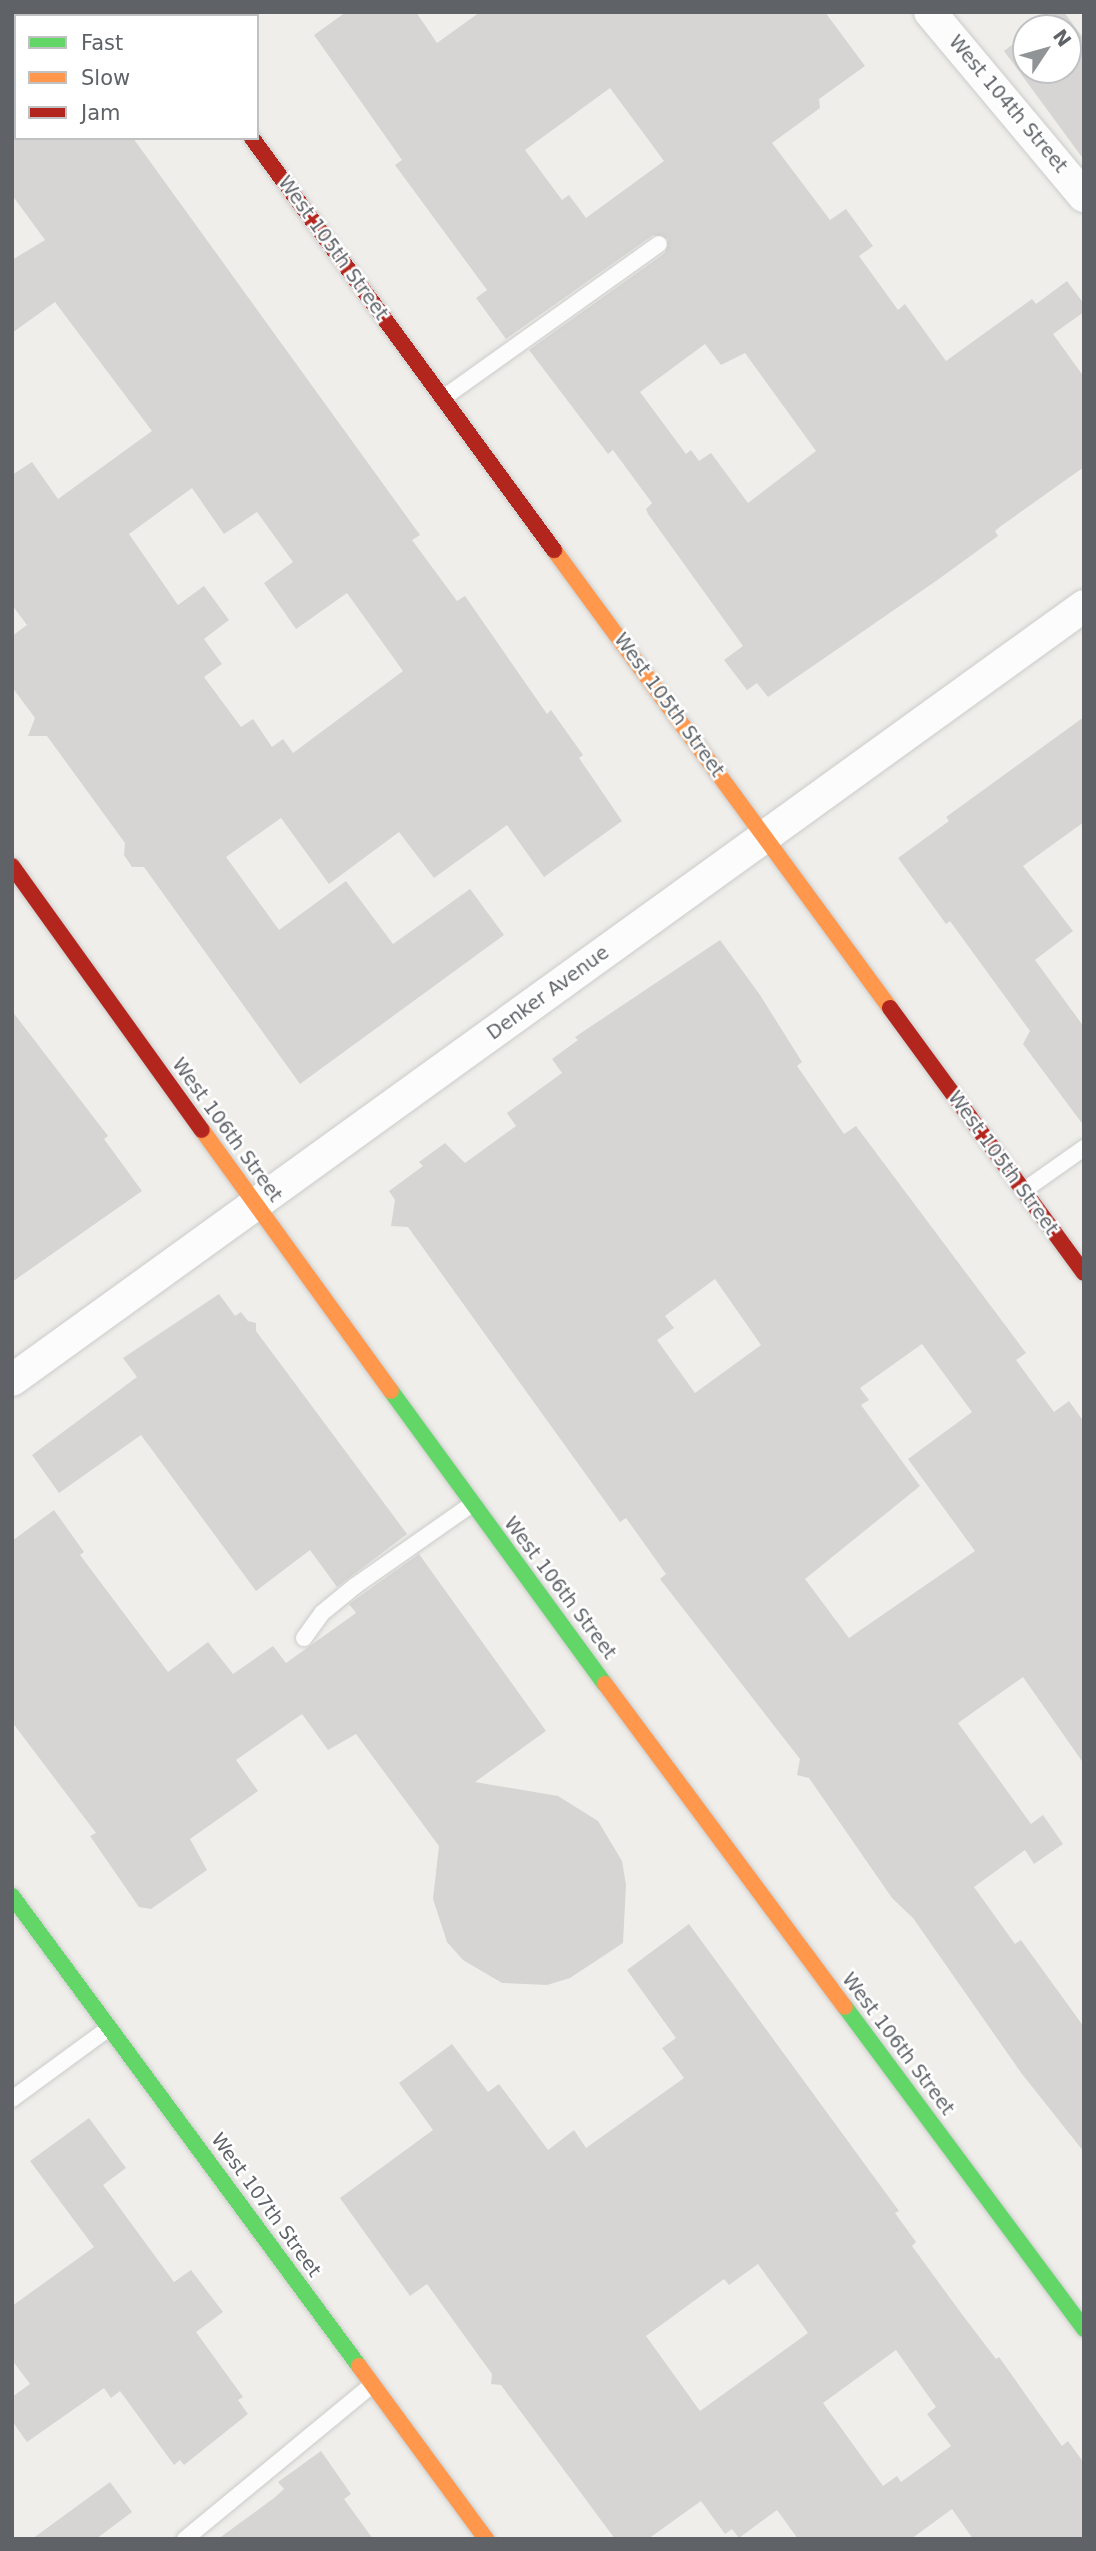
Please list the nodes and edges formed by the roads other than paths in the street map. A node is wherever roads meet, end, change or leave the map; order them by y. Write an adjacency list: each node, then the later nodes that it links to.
1 (930, 12): 3 (street, West 104th Street)
2 (253, 140): 5 (street, West 105th Street)
3 (1084, 197)
4 (659, 244): 5 (lane)
5 (443, 398): 7 (street, West 105th Street)
6 (1084, 606): 7 (street, Denker Avenue)
7 (766, 836): 10 (street, West 105th Street); 11 (street, Denker Avenue)
8 (12, 866): 11 (street, West 106th Street)
9 (1084, 1148): 10 (lane)
10 (1023, 1191): 12 (street, West 105th Street)
11 (255, 1205): 13 (street, Denker Avenue); 14 (street, West 106th Street)
12 (1083, 1269)
13 (12, 1380)
14 (472, 1504): 15 (lane); 21 (street, West 106th Street)
15 (304, 1638)
16 (12, 1896): 17 (street, West 107th Street)
17 (28, 1917): 18 (lane); 19 (street, West 107th Street)
18 (12, 1927)
19 (109, 2028): 20 (lane); 22 (street, West 107th Street)
20 (12, 2099)
21 (1084, 2329)
22 (373, 2385): 23 (lane); 24 (street, West 107th Street)
23 (185, 2539)
24 (486, 2539)

